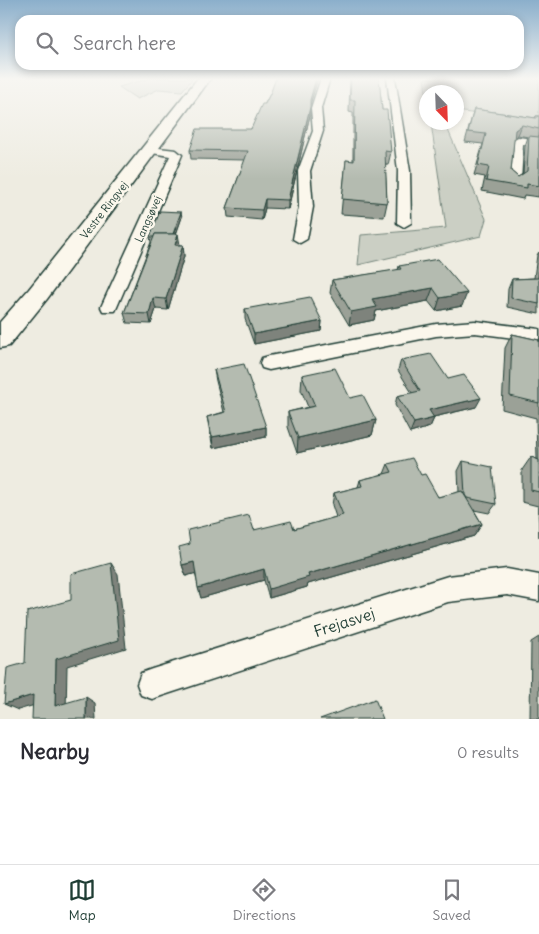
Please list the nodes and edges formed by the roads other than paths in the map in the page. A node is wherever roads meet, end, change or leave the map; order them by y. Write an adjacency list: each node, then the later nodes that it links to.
1 (179, 112): 5 (main road, Vestre Ringvej)
2 (318, 112): 8 (street)
3 (396, 112): 7 (street)
4 (539, 143): 6 (street)
5 (150, 150): 9 (street, Langsøvej); 11 (main road, Vestre Ringvej)
6 (515, 182)
7 (404, 223)
8 (300, 239)
9 (109, 307)
10 (539, 335): 12 (street)
11 (0, 339)
12 (269, 363)
13 (539, 588): 14 (street, Frejasvej)
14 (152, 684)

